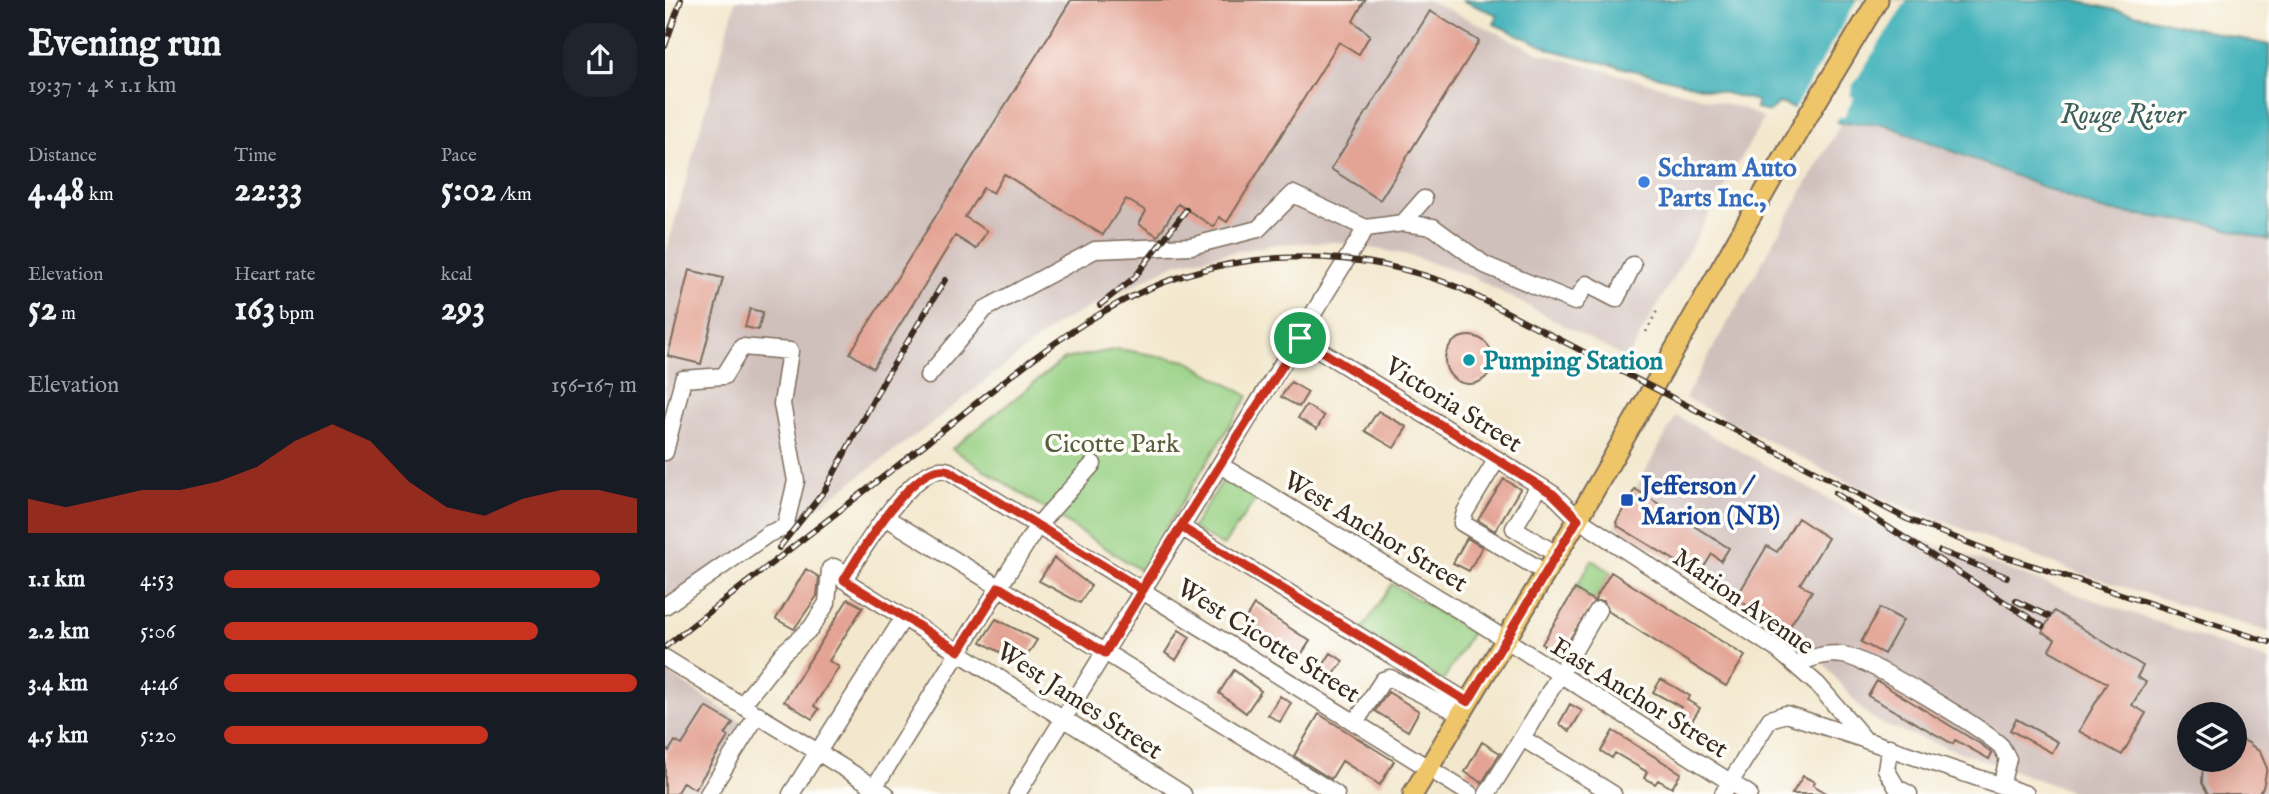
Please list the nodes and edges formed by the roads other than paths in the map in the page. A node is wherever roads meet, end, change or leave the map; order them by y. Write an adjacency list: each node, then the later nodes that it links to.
1 (1878, 0): 14 (main road)
2 (1424, 199): 3 (street)
3 (1403, 223): 4 (street); 5 (street)
4 (1366, 228): 6 (street); 7 (street)
5 (1633, 265)
6 (1300, 338): 9 (street, Victoria Street); 11 (street)
7 (928, 376)
8 (665, 452): 22 (street)
9 (1497, 459): 12 (street, Victoria Street); 18 (street)
10 (1093, 464): 15 (street)
11 (1220, 465): 16 (street); 25 (street, West Anchor Street)
12 (1539, 485): 14 (street, Victoria Street); 17 (street)
13 (885, 517): 15 (street, West Cicotte Street); 19 (street); 20 (street)
14 (1578, 519): 17 (main road); 29 (street, Marion Avenue)
15 (1038, 525): 20 (street); 21 (street, West Cicotte Street)
16 (1181, 527): 21 (street); 32 (street)
17 (1556, 554): 18 (main road)
18 (1546, 573): 25 (main road)
19 (846, 577): 24 (street, West James Street); 31 (street)
20 (999, 587): 26 (street); 27 (street)
21 (1143, 590): 27 (street); 35 (street, West Cicotte Street)
22 (665, 606)
23 (1598, 610): 30 (street)
24 (904, 617): 26 (street, West James Street); 39 (street)
25 (1505, 640): 30 (street, East Anchor Street); 32 (main road)
26 (959, 651): 34 (street, West James Street); 43 (street)
27 (1105, 653): 34 (street); 48 (street)
28 (665, 658): 31 (street)
29 (1796, 665): 37 (street, Marion Avenue); 42 (street)
30 (1560, 675): 36 (street); 41 (street, East Anchor Street)
31 (742, 705): 33 (street)
32 (1464, 708): 35 (street); 40 (main road)
33 (758, 714): 39 (street); 44 (street)
34 (1064, 718): 46 (street); 47 (street, West James Street)
35 (1355, 723): 40 (street, West Cicotte Street)
36 (1522, 738): 51 (street); 52 (street)
37 (1865, 740): 38 (street); 41 (street)
38 (1890, 747): 42 (street); 54 (street)
39 (819, 752): 43 (street); 45 (street)
40 (1428, 768): 49 (main road); 50 (street, West Cicotte Street)
41 (1727, 788): 53 (street, East Anchor Street)
42 (2012, 790)
43 (877, 791)
44 (708, 794)
45 (791, 794)
46 (1017, 794)
47 (1184, 794)
48 (1336, 794)
49 (1413, 794)
50 (1470, 794)
51 (1487, 794)
52 (1613, 794)
53 (1749, 794)
54 (1909, 794)

